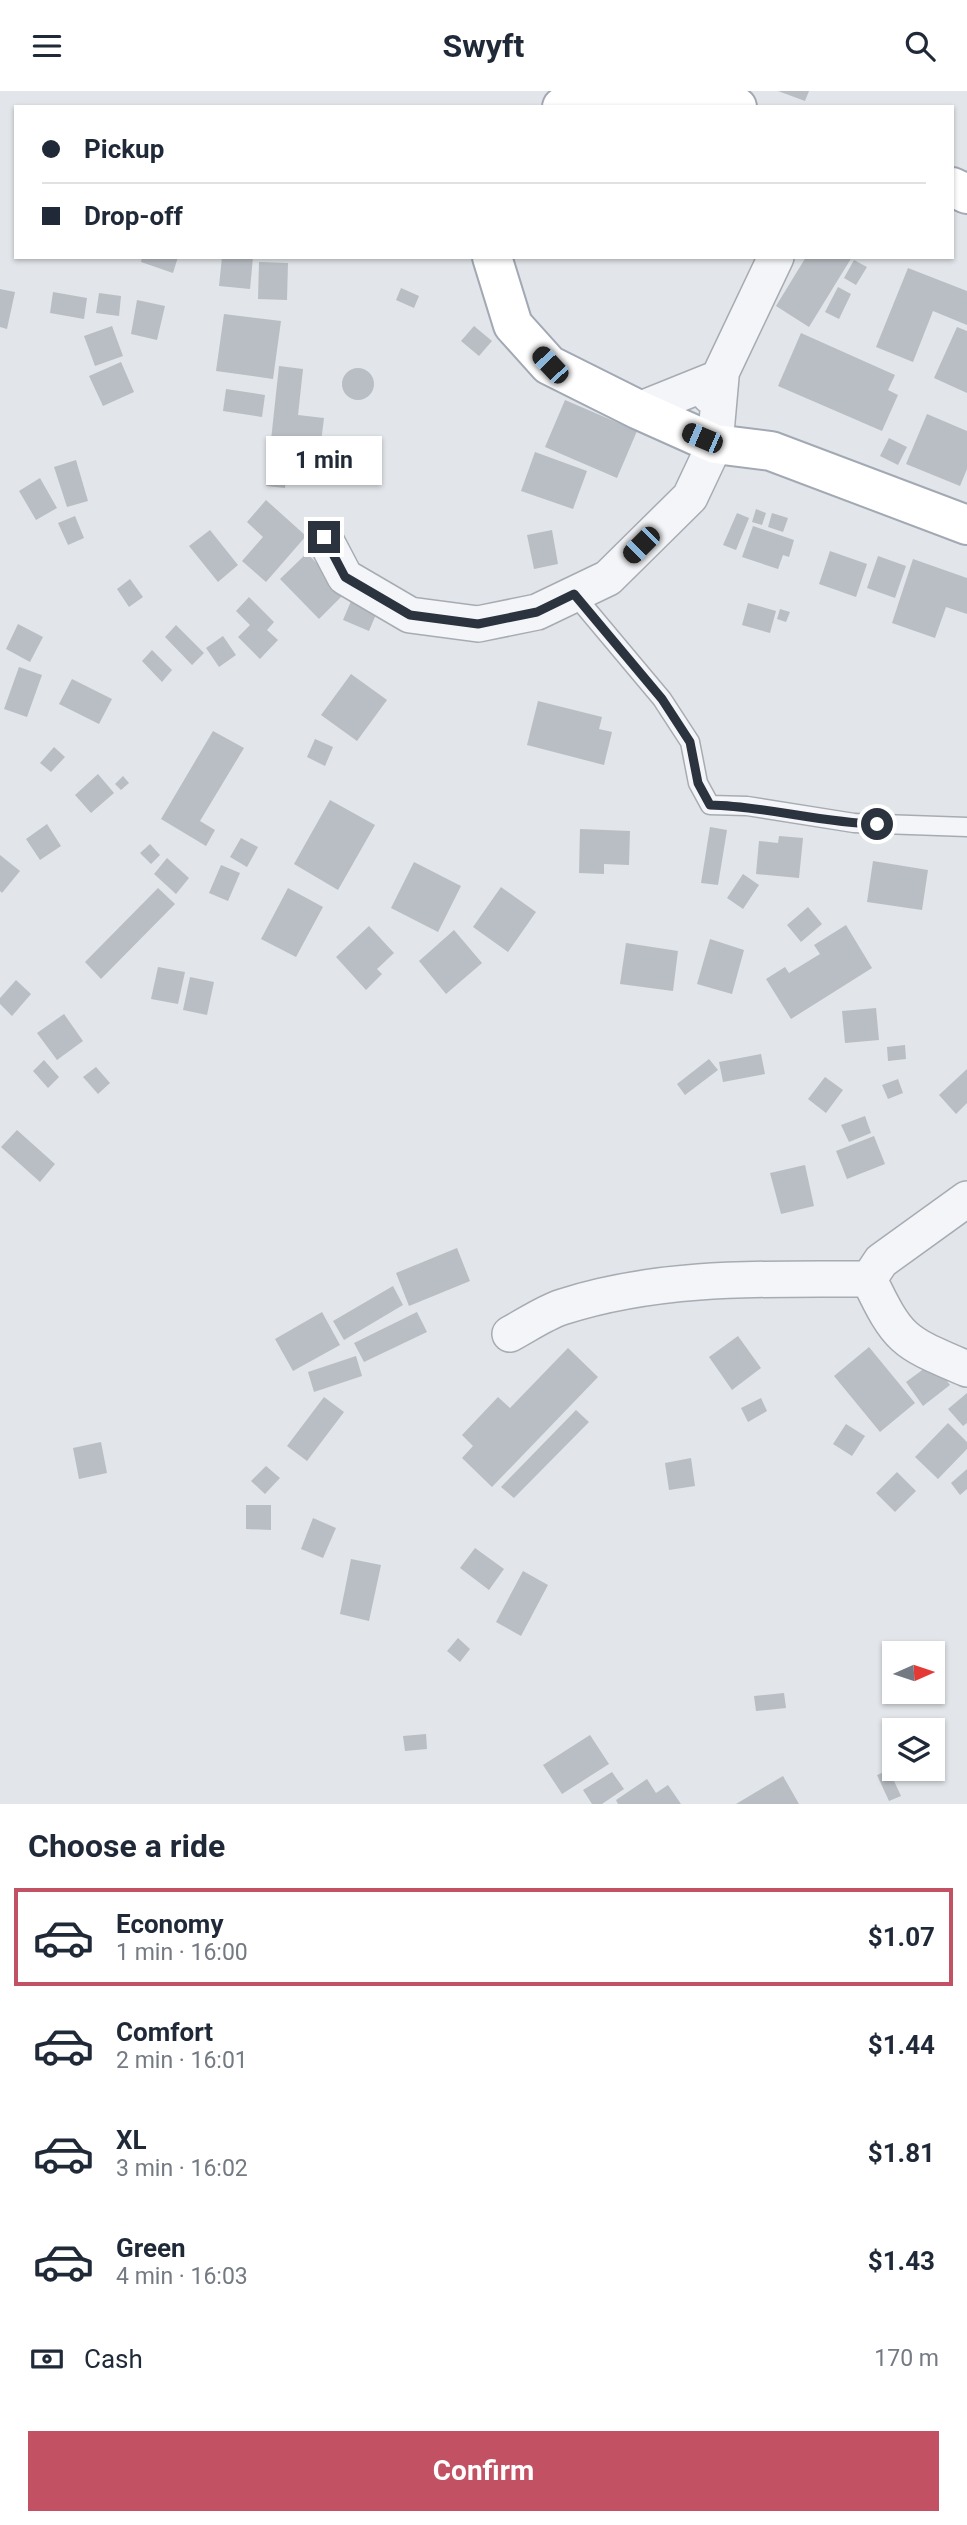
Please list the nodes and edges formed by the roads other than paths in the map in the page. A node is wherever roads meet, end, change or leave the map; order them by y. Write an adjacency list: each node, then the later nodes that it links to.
1 (567, 105): 2 (main road)
2 (724, 105)
3 (493, 259): 6 (main road)
4 (775, 259): 5 (street)
5 (722, 377): 6 (street); 7 (street)
6 (639, 410): 7 (main road)
7 (702, 438): 8 (main road); 10 (street)
8 (967, 524)
9 (324, 537): 10 (street)
10 (574, 594): 11 (lane)
11 (967, 827)
12 (967, 1199): 13 (street)
13 (869, 1279): 14 (street); 15 (street)
14 (510, 1334)
15 (967, 1369)

